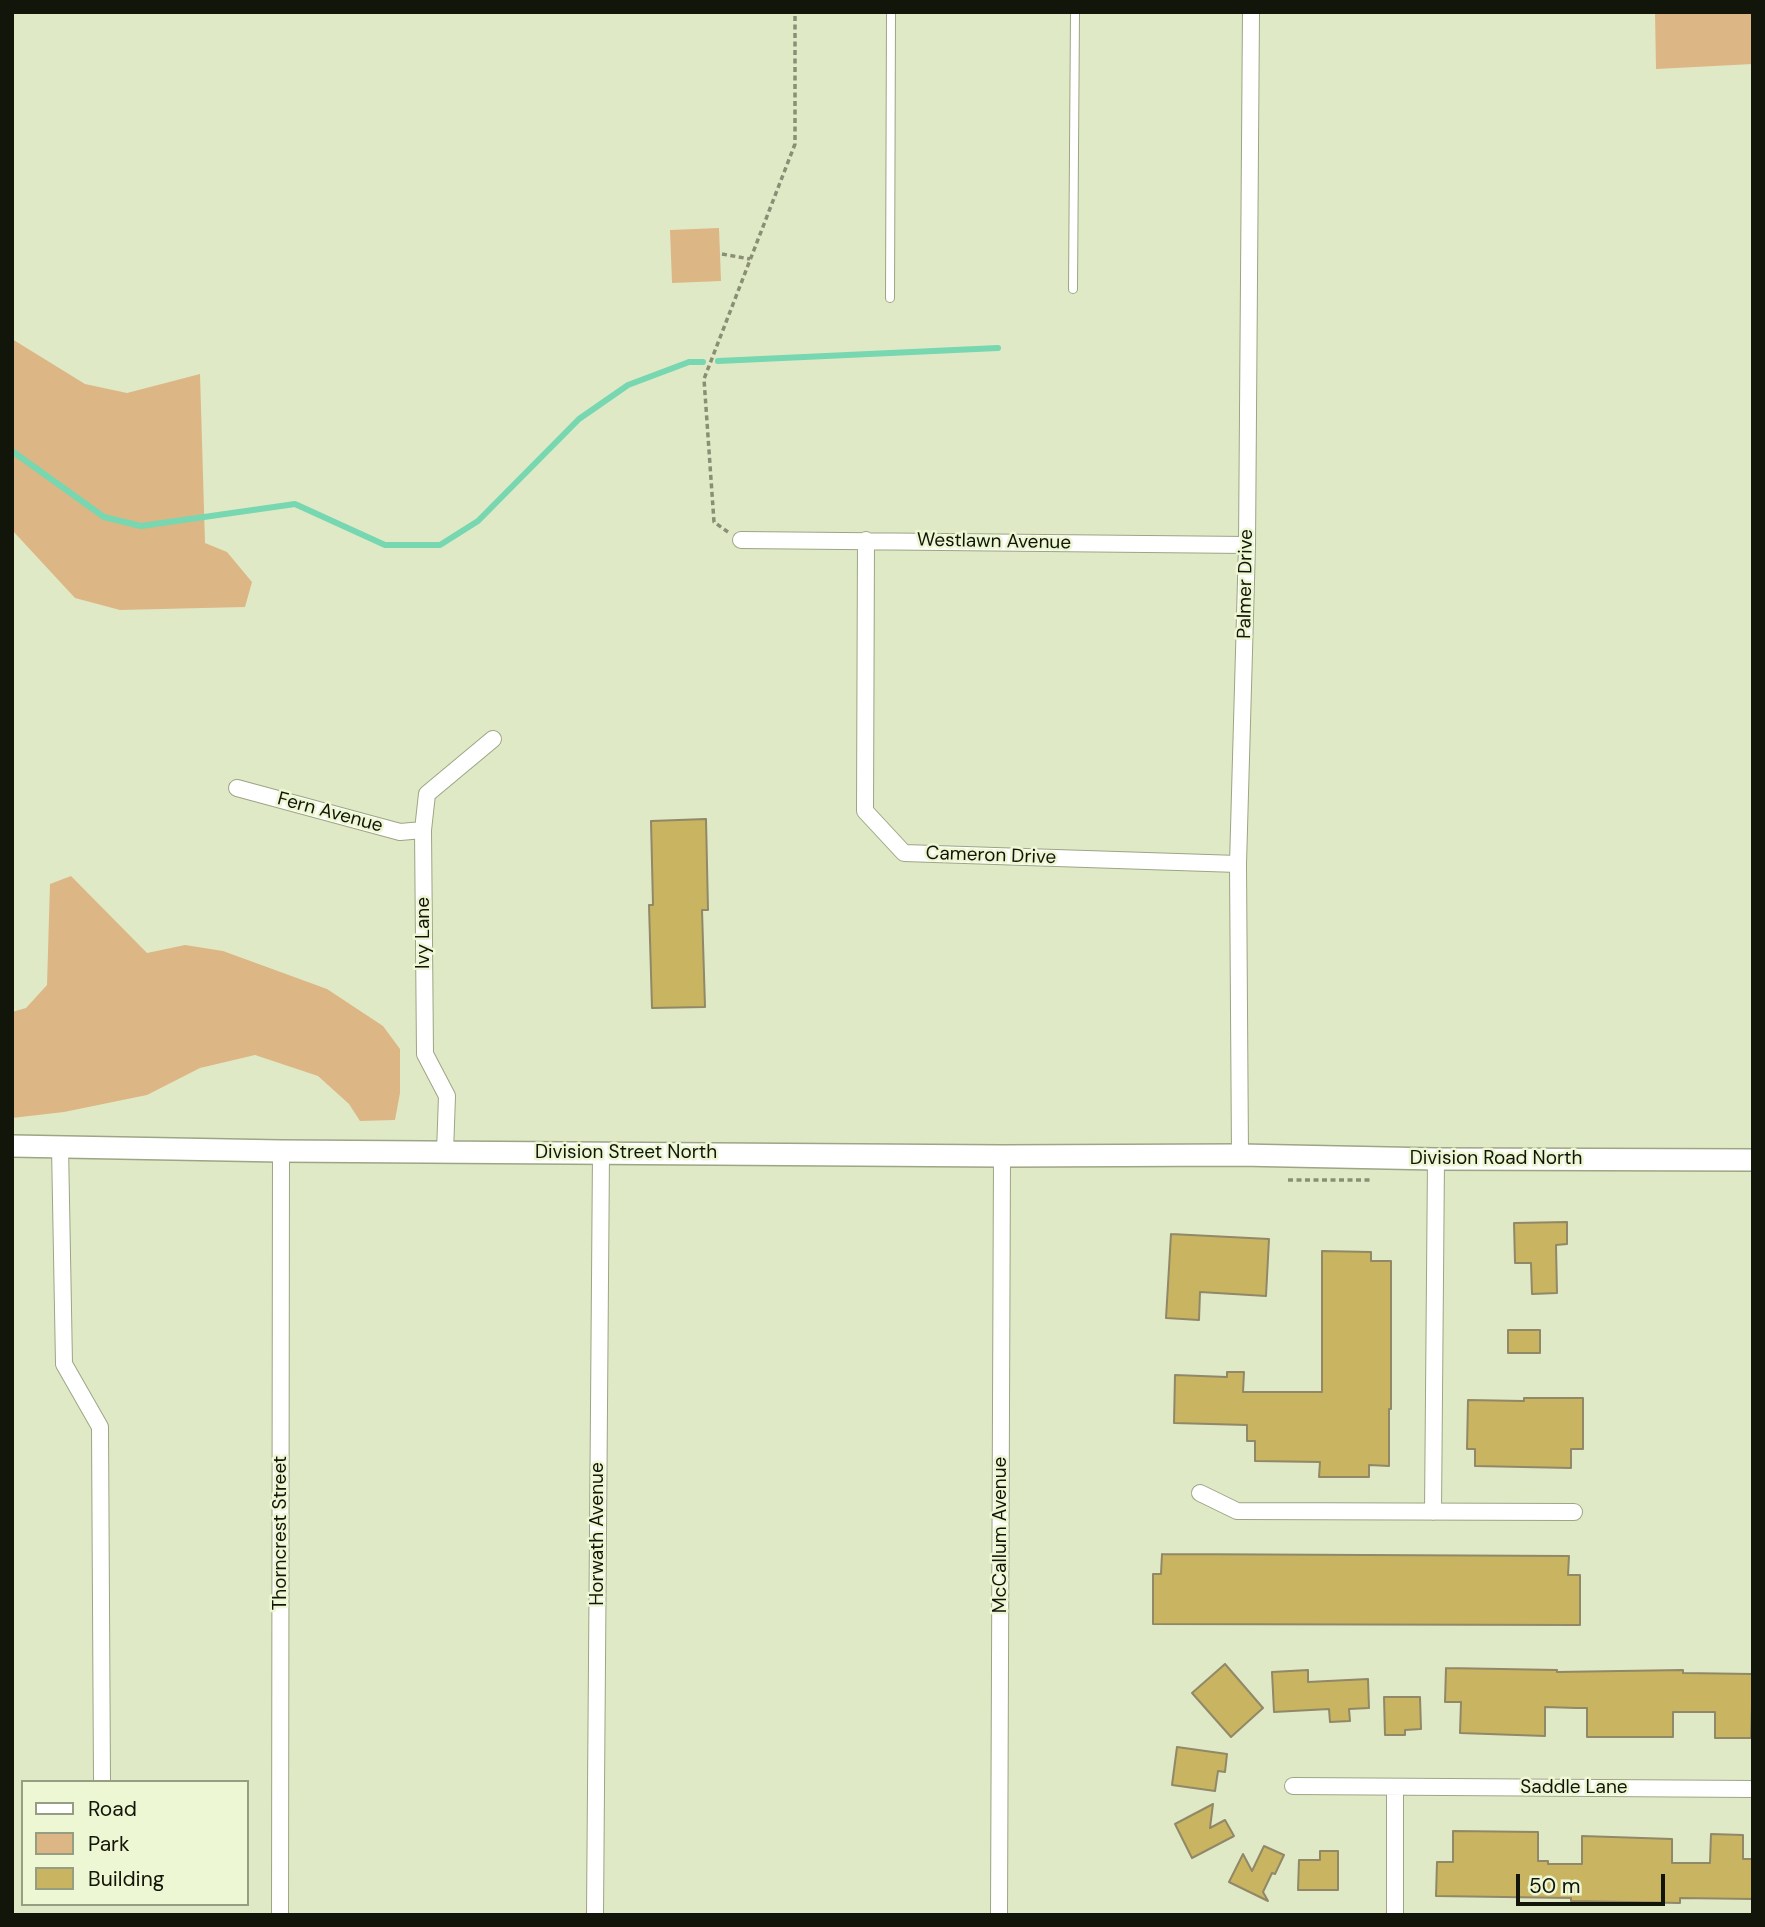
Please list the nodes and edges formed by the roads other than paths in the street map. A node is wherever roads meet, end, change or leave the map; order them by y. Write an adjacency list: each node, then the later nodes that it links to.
1 (891, 12): 5 (lane)
2 (1075, 12): 4 (lane)
3 (1251, 12): 8 (street, Palmer Drive)
4 (1073, 289)
5 (890, 298)
6 (741, 540): 7 (street, Westlawn Avenue)
7 (866, 540): 8 (street, Westlawn Avenue); 12 (street, Cameron Drive)
8 (1247, 545): 12 (street, Palmer Drive)
9 (493, 739): 11 (street, Ivy Lane)
10 (237, 788): 11 (street, Fern Avenue)
11 (423, 830): 16 (street, Ivy Lane)
12 (1238, 864): 18 (street, Palmer Drive)
13 (12, 1146): 14 (main road, Division Street North)
14 (60, 1146): 15 (main road, Division Street North); 25 (street)
15 (281, 1151): 16 (main road, Division Street North); 29 (street, Thorncrest Street)
16 (444, 1152): 17 (main road, Division Street North)
17 (601, 1153): 19 (main road, Division Street North); 30 (street, Horwath Avenue)
18 (1240, 1155): 19 (main road, Division Street North); 20 (main road, Division Road North)
19 (1002, 1156): 31 (street, McCallum Avenue)
20 (1436, 1159): 21 (main road, Division Road North); 23 (street)
21 (1753, 1160)
22 (1200, 1493): 23 (street)
23 (1433, 1512): 24 (street)
24 (1574, 1512)
25 (102, 1780)
26 (1293, 1786): 27 (street, Saddle Lane)
27 (1395, 1787): 28 (street, Saddle Lane); 32 (street)
28 (1753, 1789)
29 (280, 1915)
30 (595, 1915)
31 (999, 1915)
32 (1395, 1915)

